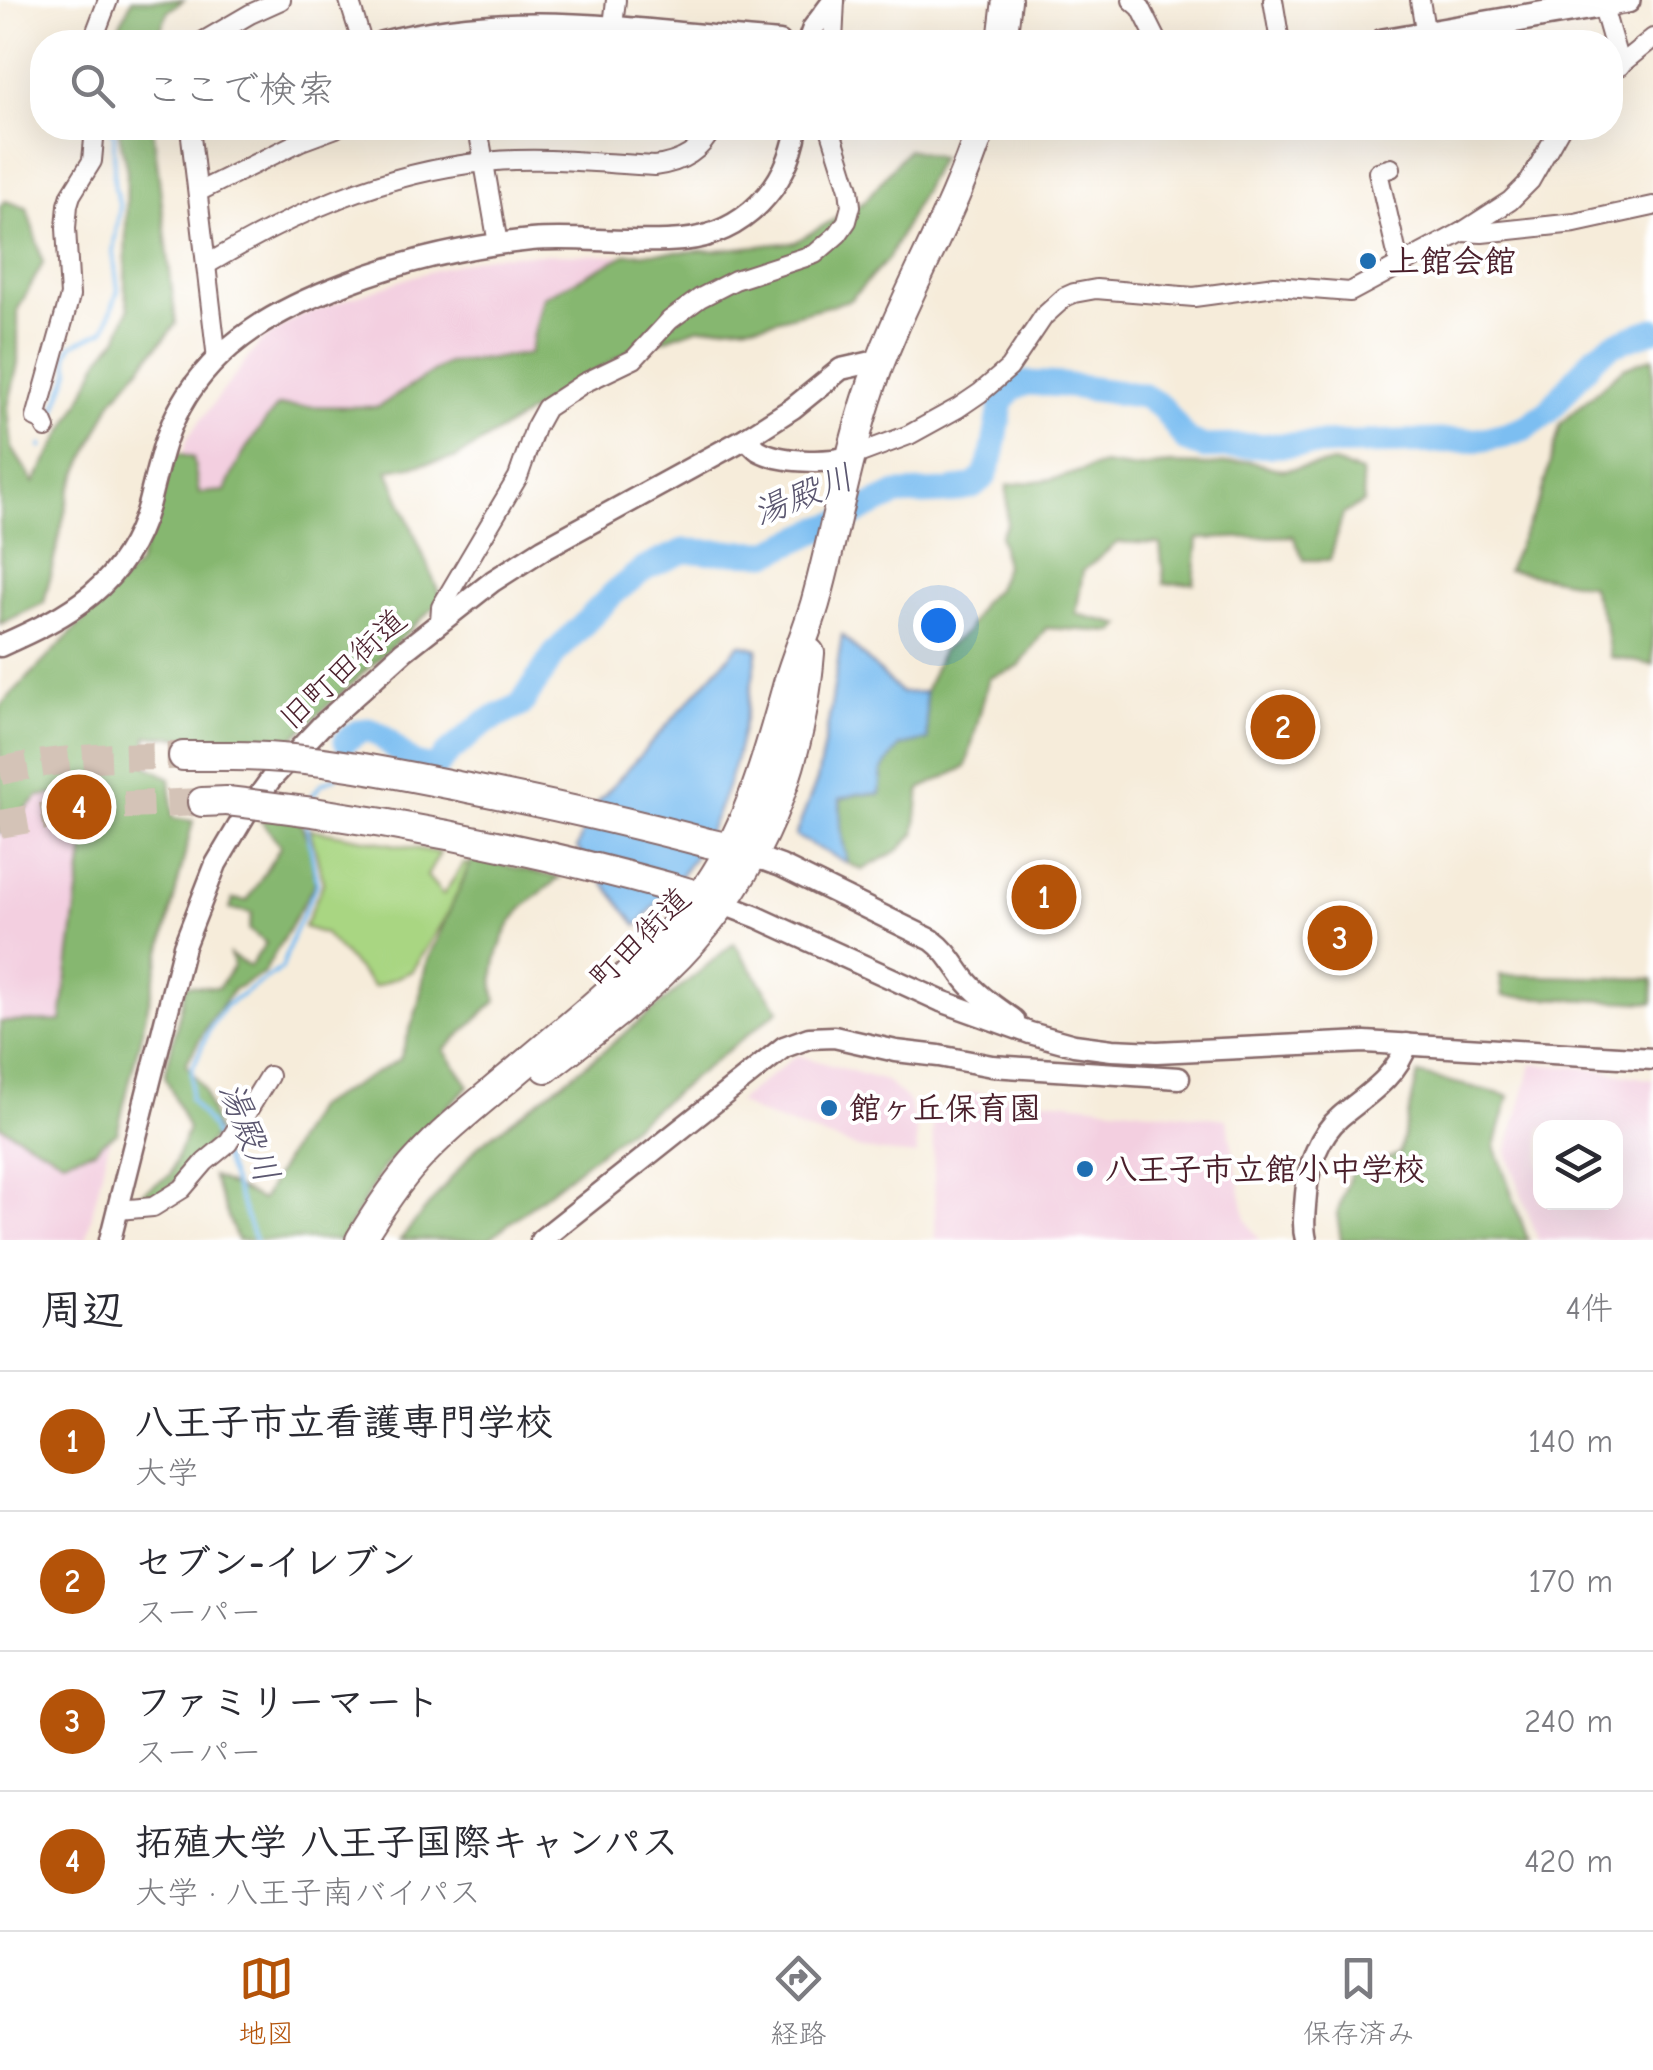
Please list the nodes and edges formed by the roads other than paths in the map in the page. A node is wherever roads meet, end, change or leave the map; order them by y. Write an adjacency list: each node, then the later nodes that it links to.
1 (108, 0): 13 (street)
2 (281, 0): 14 (street)
3 (349, 0): 15 (street)
4 (616, 0): 12 (street)
5 (834, 0): 18 (street); 19 (street)
6 (1006, 0): 20 (main road)
7 (1132, 0): 21 (street)
8 (1273, 0): 22 (street)
9 (1420, 0): 23 (street)
10 (1610, 2): 11 (main road); 25 (street)
11 (1525, 9): 24 (main road)
12 (613, 26): 16 (street); 17 (street)
13 (97, 30)
14 (222, 30)
15 (358, 30)
16 (485, 30)
17 (646, 30)
18 (811, 30)
19 (833, 30)
20 (1003, 30)
21 (1152, 30)
22 (1278, 30)
23 (1425, 30)
24 (1445, 30)
25 (1612, 30)
26 (1653, 38): 27 (street)
27 (1623, 62)
28 (94, 140): 47 (street)
29 (192, 140): 39 (street)
30 (301, 140): 39 (street)
31 (480, 140): 37 (street)
32 (706, 140): 37 (street)
33 (794, 140): 42 (street)
34 (834, 140): 50 (street)
35 (976, 140): 46 (main road)
36 (1554, 140): 41 (street)
37 (484, 162): 42 (street); 43 (street)
38 (1390, 168): 44 (street)
39 (198, 192): 43 (street)
40 (1653, 206): 41 (street)
41 (1462, 232): 44 (street)
42 (498, 244): 45 (street)
43 (206, 265): 45 (street)
44 (1400, 267): 49 (street)
45 (217, 359): 51 (street)
46 (881, 360): 48 (street, 旧町田街道); 49 (main road)
47 (46, 428)
48 (746, 438): 49 (street); 50 (street, 旧町田街道)
49 (850, 457): 54 (main road, 町田街道)
50 (440, 621): 61 (street, 旧町田街道)
51 (0, 646)
52 (184, 756): 54 (main road, bridge)
53 (215, 801): 55 (main road, bridge)
54 (731, 849): 55 (main road, 町田街道); 56 (street)
55 (700, 896): 56 (street); 63 (main road, 町田街道); 64 (main road, 町田街道)
56 (1030, 1033): 57 (street)
57 (1407, 1044): 58 (street); 66 (street)
58 (1653, 1059)
59 (269, 1076): 61 (street)
60 (1179, 1078): 65 (street)
61 (118, 1210): 62 (street, 旧町田街道)
62 (110, 1240)
63 (360, 1240)
64 (380, 1240)
65 (541, 1240)
66 (1306, 1240)

